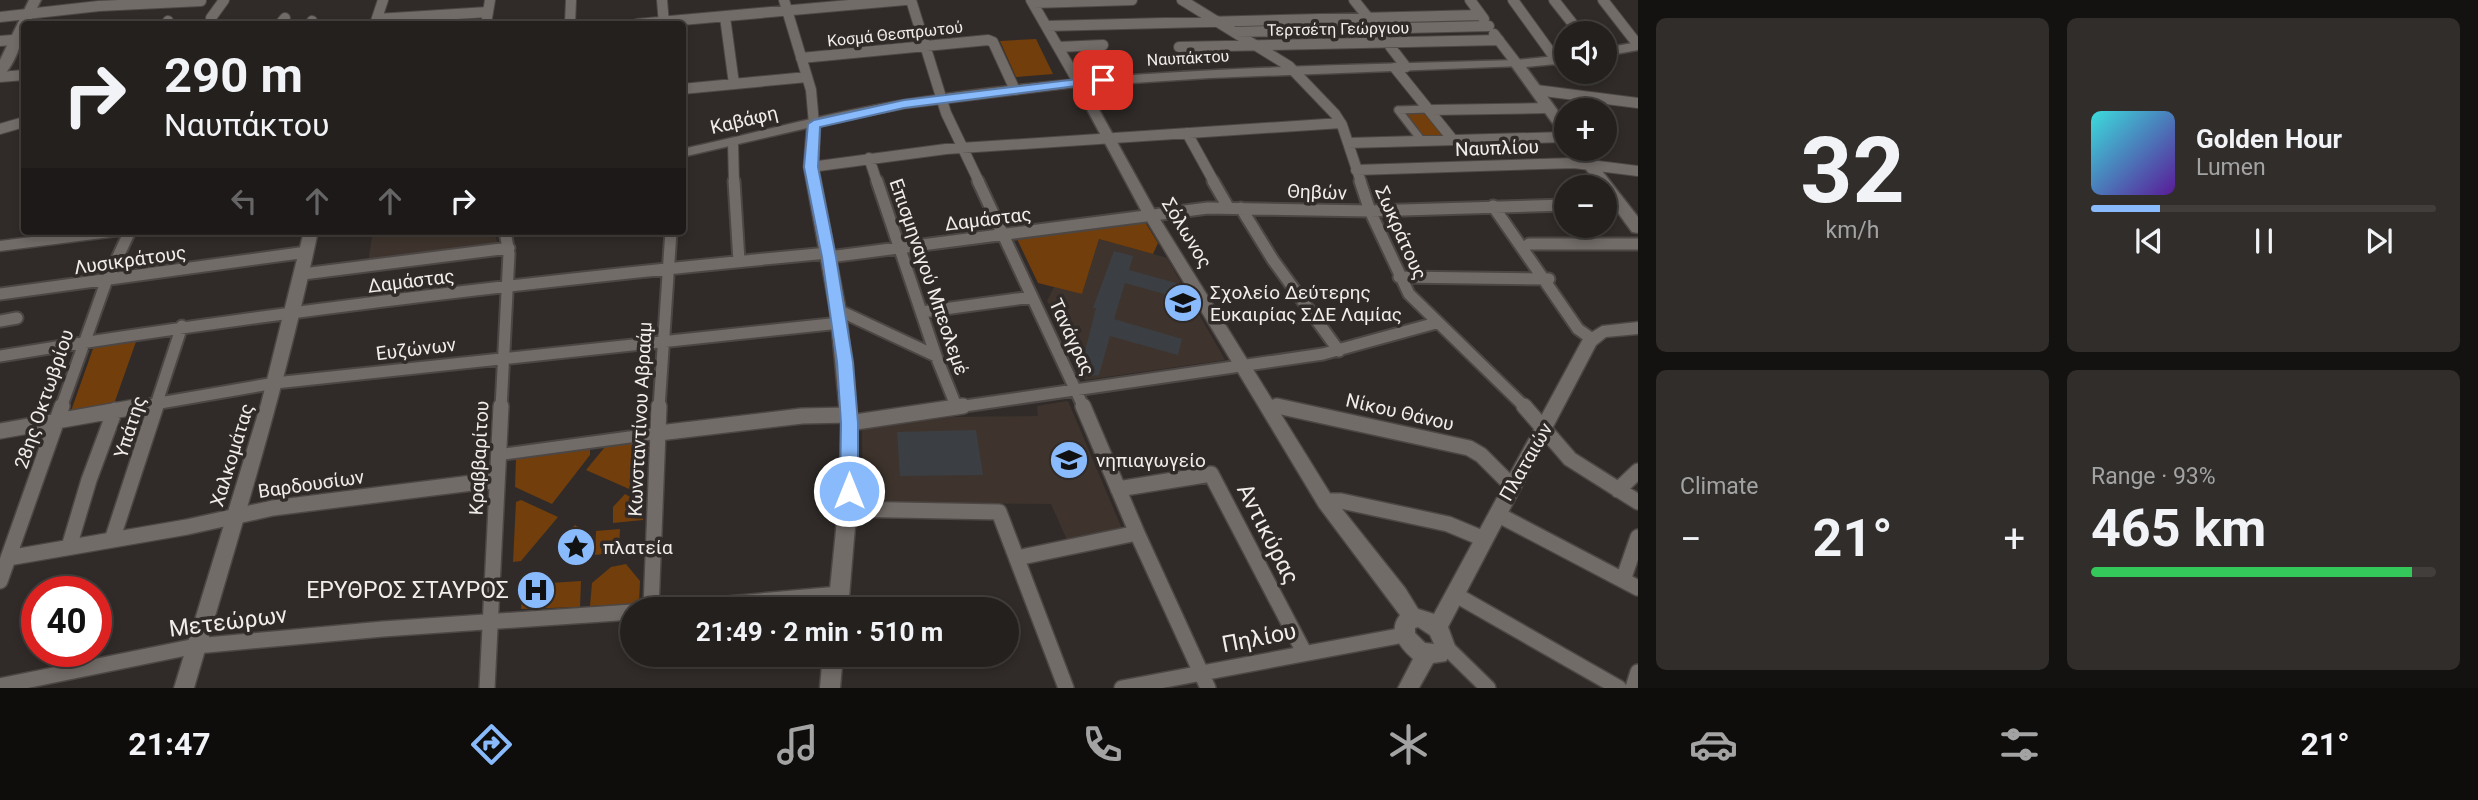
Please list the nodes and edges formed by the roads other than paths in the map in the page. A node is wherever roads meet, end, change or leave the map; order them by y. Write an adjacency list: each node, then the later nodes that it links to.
1 (35, 0): 21 (main road)
2 (224, 0): 26 (street)
3 (383, 0): 28 (street)
4 (490, 0): 20 (street)
5 (571, 0): 31 (street)
6 (663, 0): 32 (street)
7 (784, 0): 19 (street)
8 (905, 0): 19 (street)
9 (911, 0): 47 (street, Τανάγρας)
10 (1132, 0): 18 (street)
11 (1182, 0): 34 (street, Σωκράτους)
12 (1354, 0): 25 (street)
13 (1470, 0): 22 (street)
14 (1513, 0): 51 (street)
15 (1554, 0): 35 (street)
16 (1603, 0): 48 (street)
17 (201, 1): 21 (street)
18 (1032, 1): 36 (street, Σόλωνος)
19 (787, 11): 24 (street); 53 (street)
20 (488, 12): 29 (street); 30 (street)
21 (29, 13): 23 (street); 27 (main road)
22 (1481, 15): 25 (street); 37 (street)
23 (0, 17)
24 (725, 17): 33 (street); 62 (street)
25 (1367, 17): 34 (street); 38 (street)
26 (211, 18)
27 (26, 21)
28 (376, 21)
29 (387, 21)
30 (486, 21)
31 (570, 21)
32 (664, 21)
33 (684, 21)
34 (1217, 21): 36 (street); 39 (street, Σωκράτους)
35 (1571, 21)
36 (1046, 26): 49 (street, Σόλωνος)
37 (1489, 26): 38 (street); 41 (street)
38 (1376, 28): 39 (street); 43 (street)
39 (1235, 32): 46 (street, Σωκράτους)
40 (991, 40): 47 (street, Κοσμά Θεσπρωτού); 64 (street)
41 (1499, 40): 43 (street, Τερτσέτη Γεώργιου); 55 (street)
42 (0, 41): 44 (street)
43 (1387, 42): 46 (street, Τερτσέτη Γεώργιου); 56 (street)
44 (19, 44): 58 (main road)
45 (1103, 45): 49 (street)
46 (1257, 45): 50 (street, Τερτσέτη Γεώργιου); 57 (street, Σωκράτους)
47 (925, 46): 53 (street, Κοσμά Θεσπρωτού); 66 (street, Τανάγρας)
48 (1638, 46): 52 (main road)
49 (1058, 47): 61 (street, Σόλωνος)
50 (1179, 47)
51 (1554, 50)
52 (1617, 50)
53 (801, 58): 60 (street)
54 (1554, 61): 55 (main road, Ναυπάκτου)
55 (1517, 64): 56 (street, Ναυπάκτου); 65 (main road)
56 (1401, 68): 57 (street, Ναυπάκτου); 69 (street)
57 (1295, 71): 61 (street, Ναυπάκτου); 72 (street, Σωκράτους)
58 (0, 75): 59 (street)
59 (21, 75)
60 (807, 77): 62 (street); 73 (street)
61 (1078, 82): 64 (street, Ναυπάκτου); 77 (street, Σόλωνος)
62 (734, 84): 63 (street)
63 (686, 89)
64 (1015, 90): 66 (street, Ναυπάκτου)
65 (1536, 90): 67 (street); 68 (main road)
66 (941, 99): 73 (street, Ναυπάκτου); 82 (street, Τανάγρας)
67 (1638, 103)
68 (1549, 108): 69 (street); 70 (main road)
69 (1429, 110): 78 (street); 79 (street)
70 (1554, 116)
71 (21, 123): 74 (street)
72 (1341, 123): 75 (street); 81 (street, Σωκράτους)
73 (814, 124): 80 (street, Καβάφη); 87 (street)
74 (0, 129)
75 (1187, 133): 77 (street); 93 (street)
76 (1554, 136): 79 (street)
77 (1110, 139): 82 (street); 97 (street, Σόλωνος)
78 (1423, 141): 79 (street); 81 (street)
79 (1453, 141)
80 (733, 143): 83 (street, Καβάφη); 112 (street)
81 (1348, 143): 88 (street, Σωκράτους)
82 (962, 149): 84 (street); 104 (street, Τανάγρας)
83 (686, 152)
84 (869, 158): 87 (street); 109 (street, Επισμηναγού Μπεσλεμέ)
85 (1588, 161): 86 (main road)
86 (1590, 164): 88 (street, Ναυπλίου); 89 (street, Ναυπλίου); 90 (main road)
87 (811, 167): 111 (street)
88 (1356, 170): 96 (street, Σωκράτους)
89 (1638, 171)
90 (1596, 175)
91 (1554, 205): 92 (street, Θηβών)
92 (1493, 206): 96 (street, Θηβών); 116 (street)
93 (1228, 207): 94 (street, Θηβών); 97 (street, Θηβών)
94 (1241, 208): 96 (street, Θηβών); 132 (street)
95 (1617, 209): 98 (main road)
96 (1370, 211): 115 (street, Σωκράτους)
97 (1151, 216): 104 (street, Δαμάστας); 136 (street, Σόλωνος)
98 (1638, 228)
99 (80, 235): 107 (street)
100 (128, 235): 117 (street, 28ης Οκτωβρίου)
101 (310, 235): 110 (street, Χαλκομάτας)
102 (506, 235): 108 (street, Κραββαρίτου)
103 (671, 235): 113 (street, Κωνσταντίνου Αβραάμ)
104 (1002, 235): 109 (street, Δαμάστας); 120 (street, Τανάγρας)
105 (1529, 244): 106 (street)
106 (1638, 244)
107 (0, 246)
108 (509, 248): 114 (street); 118 (street, Κραββαρίτου)
109 (901, 248): 111 (street, Δαμάστας); 122 (street, Επισμηναγού Μπεσλεμέ)
110 (307, 252): 114 (street, Χαλκομάτας); 117 (street, Λυσικράτους)
111 (829, 255): 112 (street, Δαμάστας); 123 (street)
112 (739, 261): 113 (street, Δαμάστας)
113 (668, 268): 118 (street, Δαμάστας); 131 (street, Κωνσταντίνου Αβραάμ)
114 (303, 274): 121 (street, Χαλκομάτας)
115 (1399, 277): 116 (street); 126 (street, Σωκράτους)
116 (1548, 279): 129 (street)
117 (106, 282): 119 (street, Λυσικράτους); 130 (street, 28ης Οκτωβρίου)
118 (507, 287): 121 (street, Δαμάστας); 135 (street, Κραββαρίτου)
119 (0, 295)
120 (1032, 297): 122 (street); 138 (street, Τανάγρας)
121 (294, 312): 127 (street, Δαμάστας); 137 (street, Χαλκομάτας)
122 (922, 312): 134 (street, Επισμηναγού Μπεσλεμέ)
123 (839, 316): 131 (street, Ευζώνων); 134 (street); 143 (street)
124 (17, 318): 125 (street)
125 (0, 321)
126 (1436, 323): 132 (street); 145 (street, Σωκράτους)
127 (182, 326): 130 (street, Δαμάστας); 139 (street, Υπάτης)
128 (1638, 328): 129 (street)
129 (1592, 339): 145 (street, Πλαταιών)
130 (85, 341): 133 (street, Δαμάστας); 144 (street, 28ης Οκτωβρίου)
131 (662, 341): 135 (street, Ευζώνων); 147 (street, Κωνσταντίνου Αβραάμ)
132 (1339, 351): 136 (street)
133 (0, 355)
134 (936, 356): 141 (street, Επισμηναγού Μπεσλεμέ)
135 (503, 357): 137 (street, Ευζώνων); 148 (street, Κραββαρίτου)
136 (1243, 366): 138 (street); 140 (street, Σόλωνος)
137 (275, 383): 139 (street, Ευζώνων); 159 (street, Χαλκομάτας)
138 (1076, 390): 141 (street); 153 (street, Τανάγρας)
139 (159, 402): 142 (street, Ευζώνων); 163 (street, Υπάτης)
140 (1266, 404): 152 (street, Νίκου Θάνου); 155 (street, Σόλωνος)
141 (957, 408): 143 (street)
142 (115, 410): 144 (street, Ευζώνων); 164 (street)
143 (849, 419): 147 (street); 157 (street)
144 (58, 421): 146 (street, Ευζώνων); 165 (street, 28ης Οκτωβρίου)
145 (1545, 428): 152 (street, Πλαταιών); 154 (street, Σωκράτους)
146 (0, 431)
147 (659, 433): 148 (street); 171 (street, Κωνσταντίνου Αβραάμ)
148 (498, 455): 151 (street, Κραββαρίτου)
149 (1638, 471): 154 (street)
150 (1211, 474): 153 (street); 178 (street, Αντικύρας)
151 (496, 480): 159 (street, Βαρδουσίων); 174 (street, Κραββαρίτου)
152 (1512, 486): 158 (street, Πλαταιών)
153 (1118, 489): 160 (street, Τανάγρας)
154 (1618, 490): 156 (street, Σωκράτους)
155 (1325, 501): 162 (street); 175 (street, Σόλωνος)
156 (1638, 502)
157 (847, 509): 166 (street); 172 (street)
158 (1497, 514): 162 (street, Πλαταιών); 167 (street)
159 (236, 515): 163 (street, Βαρδουσίων); 177 (street, Χαλκομάτας)
160 (1137, 533): 166 (street); 181 (street, Τανάγρας)
161 (1638, 537): 167 (street)
162 (1484, 539): 170 (street, Πλαταιών)
163 (112, 540): 164 (street, Βαρδουσίων)
164 (69, 547): 165 (street, Βαρδουσίων)
165 (8, 558): 168 (street, 28ης Οκτωβρίου)
166 (1017, 558): 186 (street)
167 (1623, 580): 169 (street)
168 (0, 582)
169 (1638, 588)
170 (1456, 596): 176 (street, Πλαταιών); 190 (street)
171 (652, 597)
172 (838, 597)
173 (620, 613): 174 (street, Μετεώρων)
174 (491, 621): 177 (street, Μετεώρων); 184 (street, Κραββαρίτου)
175 (1409, 626): 176 (street); 176 (street, Σόλωνος); 178 (street, Πηλίου)
176 (1436, 643): 188 (street, Πλαταιών); 189 (street)
177 (196, 646): 182 (street, Μετεώρων); 183 (street, Χαλκομάτας)
178 (1304, 652): 181 (street, Πηλίου)
179 (832, 667): 185 (street)
180 (1638, 672): 191 (street)
181 (1205, 680): 187 (street, Πηλίου)
182 (0, 686)
183 (184, 688)
184 (487, 688)
185 (830, 688)
186 (1066, 688)
187 (1122, 688)
188 (1409, 688)
189 (1488, 688)
190 (1619, 688)
191 (1633, 688)

